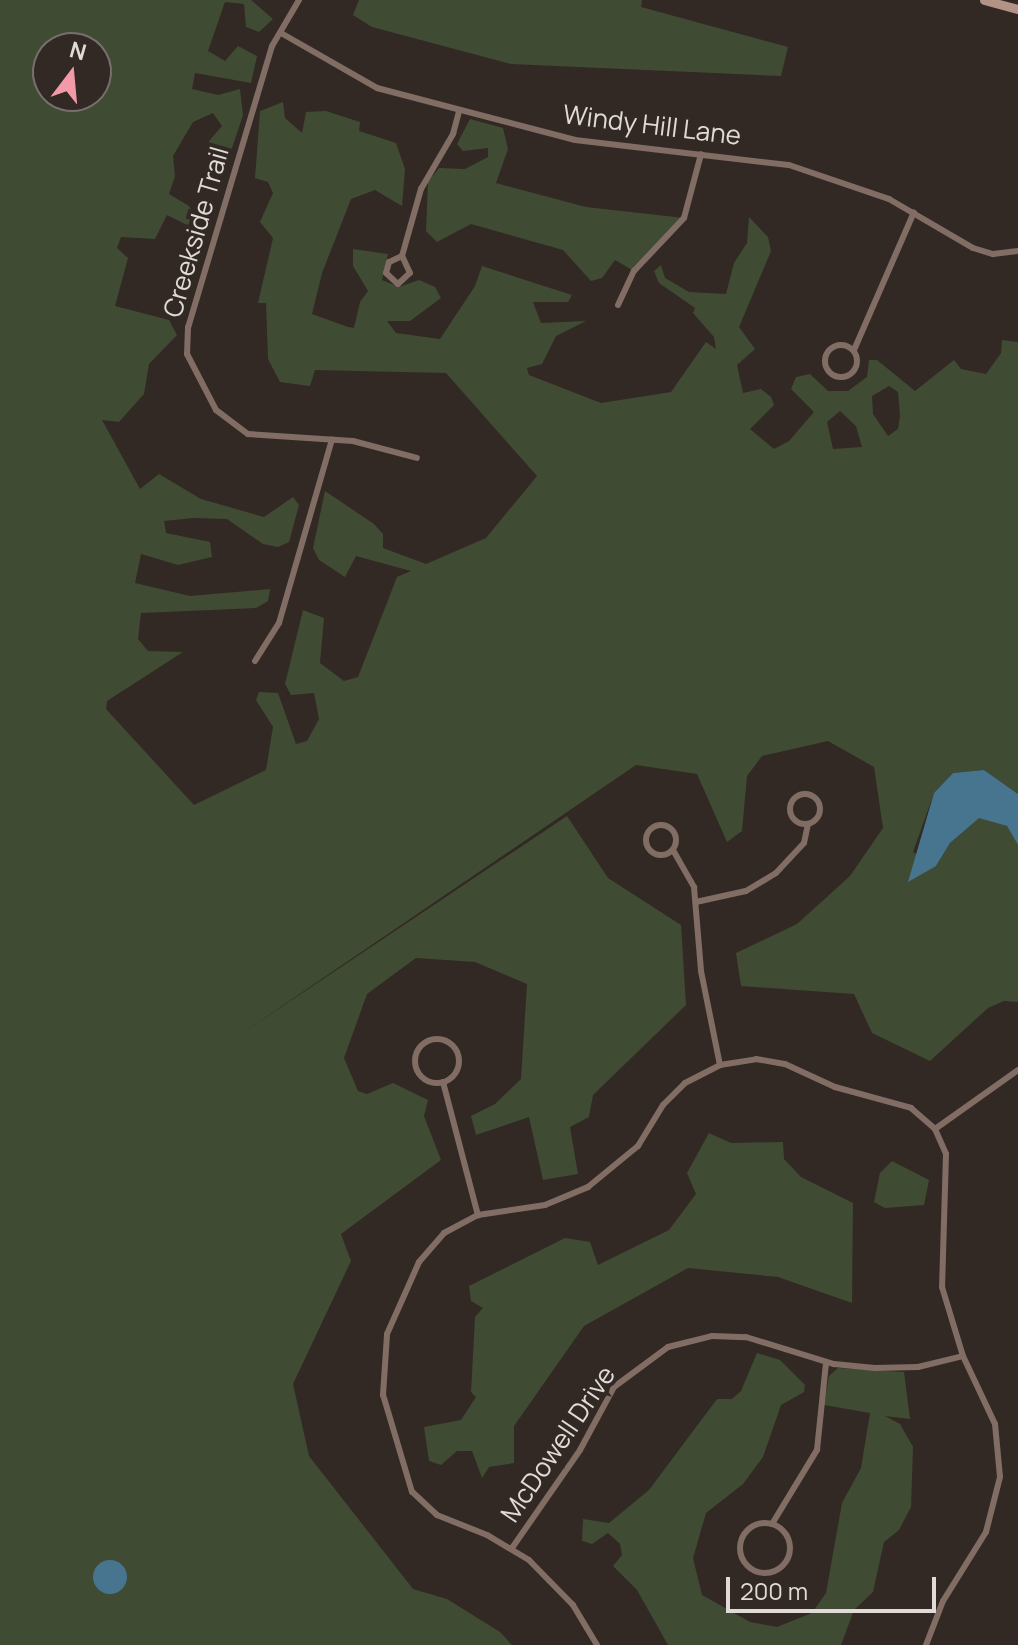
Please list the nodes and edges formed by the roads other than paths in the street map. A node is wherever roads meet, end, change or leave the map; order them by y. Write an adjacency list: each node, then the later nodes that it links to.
1 (299, 0): 4 (street, Creekside Trail)
2 (984, 0): 3 (street)
3 (1018, 9)
4 (281, 33): 5 (street, Windy Hill Lane); 12 (street, Creekside Trail)
5 (459, 111): 6 (street, Windy Hill Lane); 9 (street)
6 (701, 154): 7 (street, Windy Hill Lane); 10 (street)
7 (914, 212): 8 (street, Windy Hill Lane); 11 (street)
8 (1018, 251)
9 (402, 256): 9 (street)
10 (618, 305)
11 (854, 350): 11 (street)
12 (332, 439): 13 (street, Creekside Trail); 14 (street)
13 (417, 458)
14 (255, 661)
15 (808, 824): 15 (street); 17 (street)
16 (673, 850): 16 (street); 17 (street)
17 (696, 902): 18 (street)
18 (720, 1065): 21 (street); 22 (street)
19 (1018, 1070): 21 (street)
20 (443, 1082): 20 (street); 22 (street)
21 (935, 1129): 23 (street)
22 (478, 1215): 26 (street)
23 (963, 1356): 24 (street, McDowell Drive); 28 (street)
24 (826, 1363): 25 (street); 26 (street, McDowell Drive)
25 (772, 1524): 25 (street)
26 (512, 1548): 27 (street)
27 (597, 1645)
28 (926, 1645)

